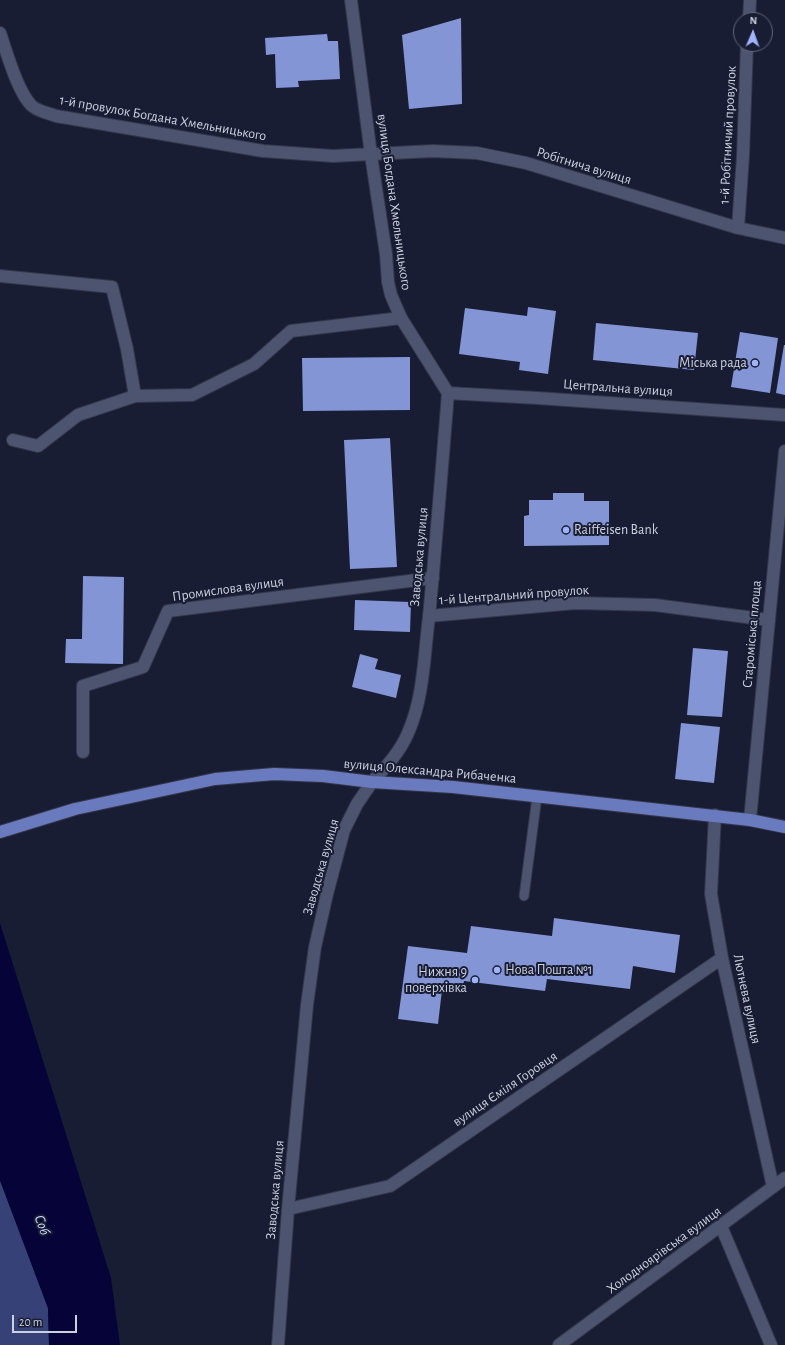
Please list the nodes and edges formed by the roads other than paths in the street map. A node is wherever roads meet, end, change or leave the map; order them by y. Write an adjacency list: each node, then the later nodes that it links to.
1 (351, 0): 6 (street, вулиця Богдана Хмельницького)
2 (750, 0): 3 (street)
3 (749, 12)
4 (0, 33): 6 (street, 1-й провулок Богдана Хмельницького)
5 (747, 52): 7 (street, 1-й Робітничий провулок)
6 (371, 155): 7 (street, Робітнича вулиця); 10 (street, вулиця Богдана Хмельницького)
7 (738, 228): 8 (street, Робітнича вулиця)
8 (785, 238)
9 (0, 276): 12 (street)
10 (401, 318): 11 (street, вулиця Богдана Хмельницького); 12 (street)
11 (448, 393): 13 (street, Центральна вулиця); 16 (street, Заводська вулиця)
12 (135, 396): 14 (street)
13 (785, 415)
14 (13, 440)
15 (785, 451): 18 (street, Староміська площа)
16 (433, 578): 17 (street, Заводська вулиця); 19 (street, Промислова вулиця)
17 (429, 616): 18 (street, 1-й Центральний провулок); 20 (street, Заводська вулиця)
18 (769, 620): 23 (street, Староміська площа)
19 (83, 752)
20 (372, 782): 21 (highway, вулиця Олександра Рибаченка); 25 (highway, вулиця Олександра Рибаченка); 30 (street, Заводська вулиця)
21 (537, 796): 22 (highway, вулиця Олександра Рибаченка); 26 (lane)
22 (715, 815): 23 (highway, вулиця Олександра Рибаченка); 27 (street, Лютнева вулиця)
23 (750, 820): 24 (highway, вулиця Олександра Рибаченка)
24 (785, 827)
25 (0, 832)
26 (524, 896)
27 (722, 958): 29 (street, Лютнева вулиця); 30 (street, вулиця Єміля Горовця)
28 (785, 1178): 29 (street, Холодноярівська вулиця)
29 (773, 1187): 31 (street, Холодноярівська вулиця)
30 (288, 1209): 33 (street, Заводська вулиця)
31 (721, 1226): 32 (street); 34 (street, Холодноярівська вулиця)
32 (769, 1344)
33 (278, 1345)
34 (559, 1345)

